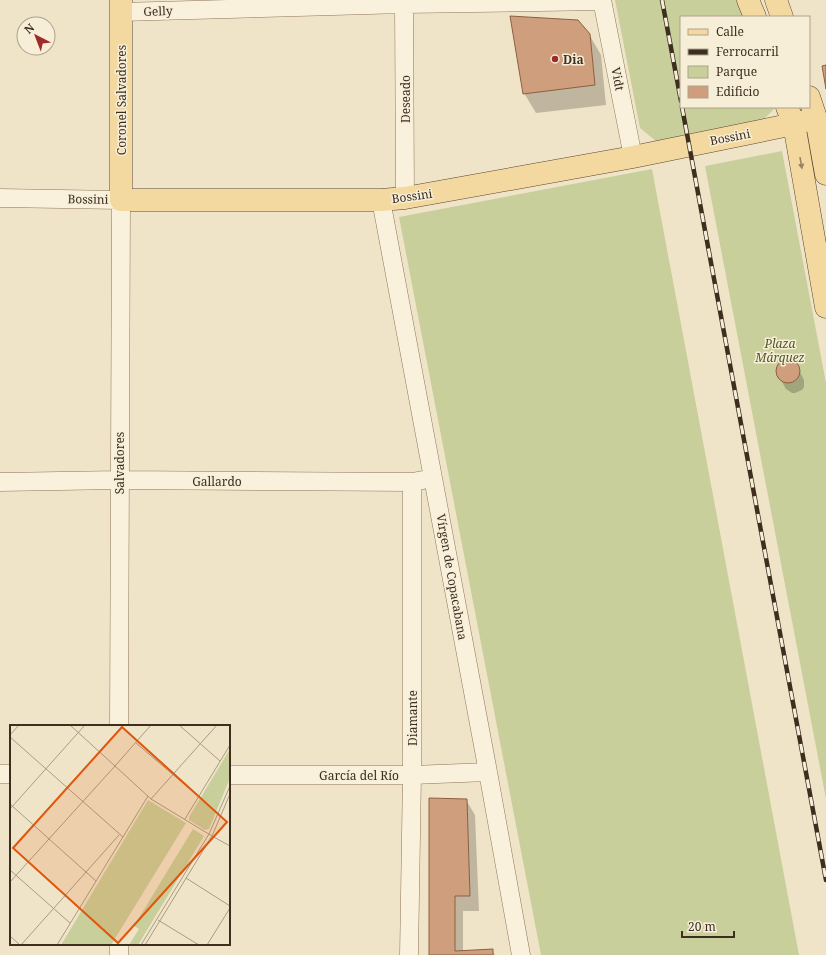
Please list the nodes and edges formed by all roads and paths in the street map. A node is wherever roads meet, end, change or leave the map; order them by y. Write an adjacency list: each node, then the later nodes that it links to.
1 (602, 0): 4 (street, Gelly); 11 (street, Vidt)
2 (748, 0): 6 (main road)
3 (776, 0): 7 (main road)
4 (404, 2): 5 (street, Gelly); 14 (street, Deseado)
5 (121, 6): 15 (main road, Coronel Salvadores)
6 (755, 16)
7 (782, 16)
8 (810, 99): 10 (main road)
9 (791, 116): 10 (main road, Bossini); 11 (main road, Bossini); 17 (main road, one-way to 17)
10 (821, 118): 12 (main road)
11 (633, 157): 14 (main road, Bossini)
12 (826, 174)
13 (0, 198): 15 (street, Bossini)
14 (405, 198): 16 (main road, Bossini)
15 (121, 200): 16 (main road, Bossini); 19 (street, Salvadores)
16 (381, 200): 18 (street, Vírgen de Copacabana)
17 (826, 307)
18 (434, 478): 21 (street, Gallardo); 23 (street, Vírgen de Copacabana)
19 (119, 480): 20 (street, Gallardo); 21 (street, Gallardo); 22 (street, Salvadores)
20 (0, 482)
21 (412, 482): 25 (street, Diamante)
22 (119, 725)
23 (488, 772): 25 (street, García del Río); 27 (street, Vírgen de Copacabana)
24 (230, 775): 25 (street, García del Río)
25 (412, 775): 26 (street, Diamante)
26 (409, 955)
27 (521, 955)

